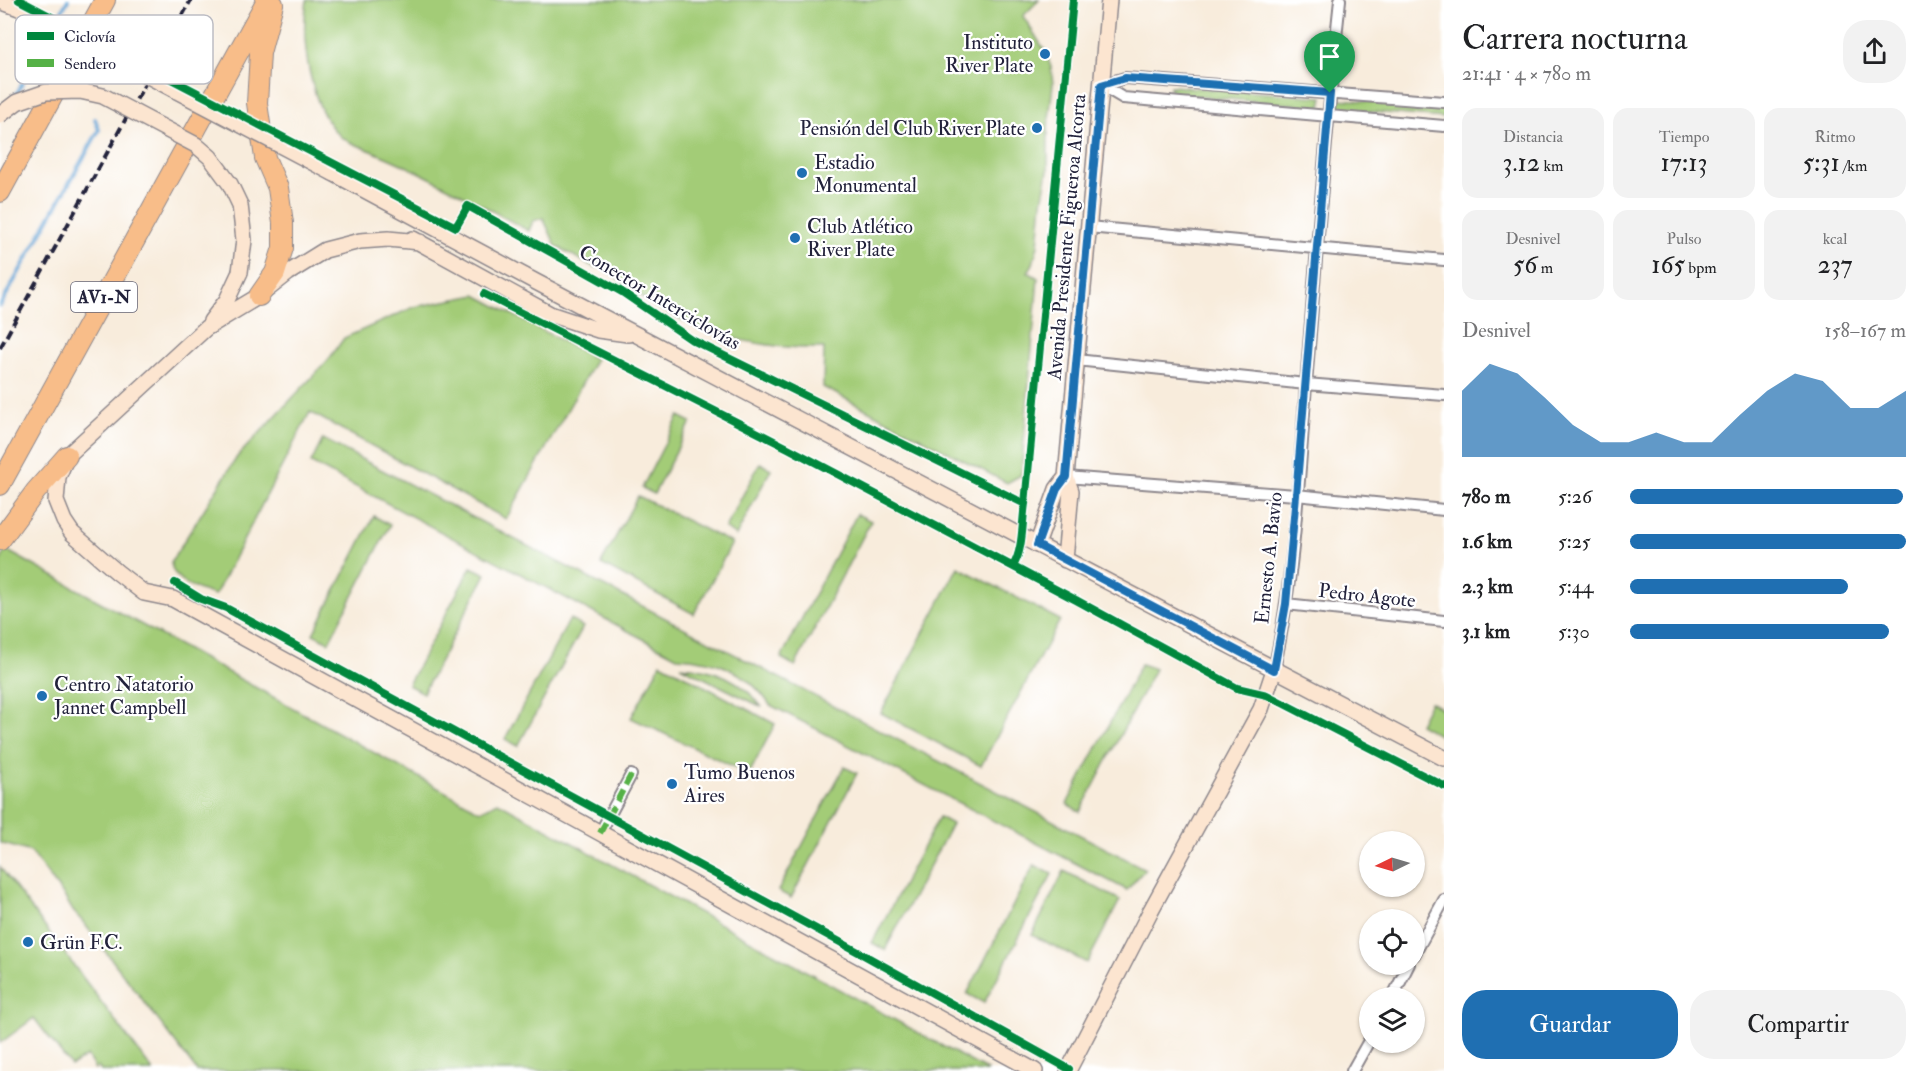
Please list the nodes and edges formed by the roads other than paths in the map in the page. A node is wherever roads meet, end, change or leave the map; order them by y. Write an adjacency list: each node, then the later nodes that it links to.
1 (105, 0): 8 (highway)
2 (267, 0): 31 (highway, AV1-N)
3 (274, 0): 23 (highway)
4 (1109, 0): 11 (main road, Avenida Presidente Figueroa Alcorta)
5 (1340, 0): 12 (street, Ernesto A. Bavio)
6 (0, 1): 7 (main road, bridge)
7 (32, 15)
8 (97, 15)
9 (59, 84): 17 (highway)
10 (164, 84): 25 (main road, bridge)
11 (1101, 85): 12 (street); 15 (street); 18 (main road, Avenida Presidente Figueroa Alcorta)
12 (1330, 93): 13 (street); 15 (street, Ernesto A. Bavio)
13 (1444, 102)
14 (0, 115): 24 (main road, bridge)
15 (1328, 115): 16 (street); 21 (street, Ernesto A. Bavio)
16 (1444, 126)
17 (0, 192)
18 (1088, 227): 21 (street); 26 (main road, Avenida Presidente Figueroa Alcorta)
19 (395, 232): 20 (main road)
20 (420, 242): 23 (main road); 25 (main road)
21 (1317, 249): 22 (street); 27 (street, Ernesto A. Bavio)
22 (1444, 260)
23 (259, 296): 24 (main road)
24 (206, 328): 29 (main road)
25 (637, 335): 35 (main road)
26 (1076, 360): 27 (street); 30 (main road, Avenida Presidente Figueroa Alcorta)
27 (1306, 384): 28 (street); 32 (street, Ernesto A. Bavio)
28 (1444, 395)
29 (67, 456): 34 (highway); 42 (main road)
30 (1066, 477): 32 (street); 35 (main road, Avenida Presidente Figueroa Alcorta); 36 (main road, Avenida Presidente Figueroa Alcorta)
31 (0, 485)
32 (1296, 495): 33 (street); 37 (street, Ernesto A. Bavio)
33 (1444, 510)
34 (0, 540)
35 (1037, 545): 36 (main road)
36 (1065, 560): 39 (main road)
37 (1286, 604): 38 (street, Pedro Agote); 39 (street, Ernesto A. Bavio)
38 (1444, 621)
39 (1274, 670): 40 (main road); 47 (main road, Ernesto A. Bavio)
40 (1444, 758)
41 (631, 775): 42 (street)
42 (600, 833): 46 (main road)
43 (1444, 900): 44 (street)
44 (1425, 935)
45 (1362, 1053): 48 (street)
46 (1035, 1071)
47 (1068, 1071)
48 (1352, 1071)

